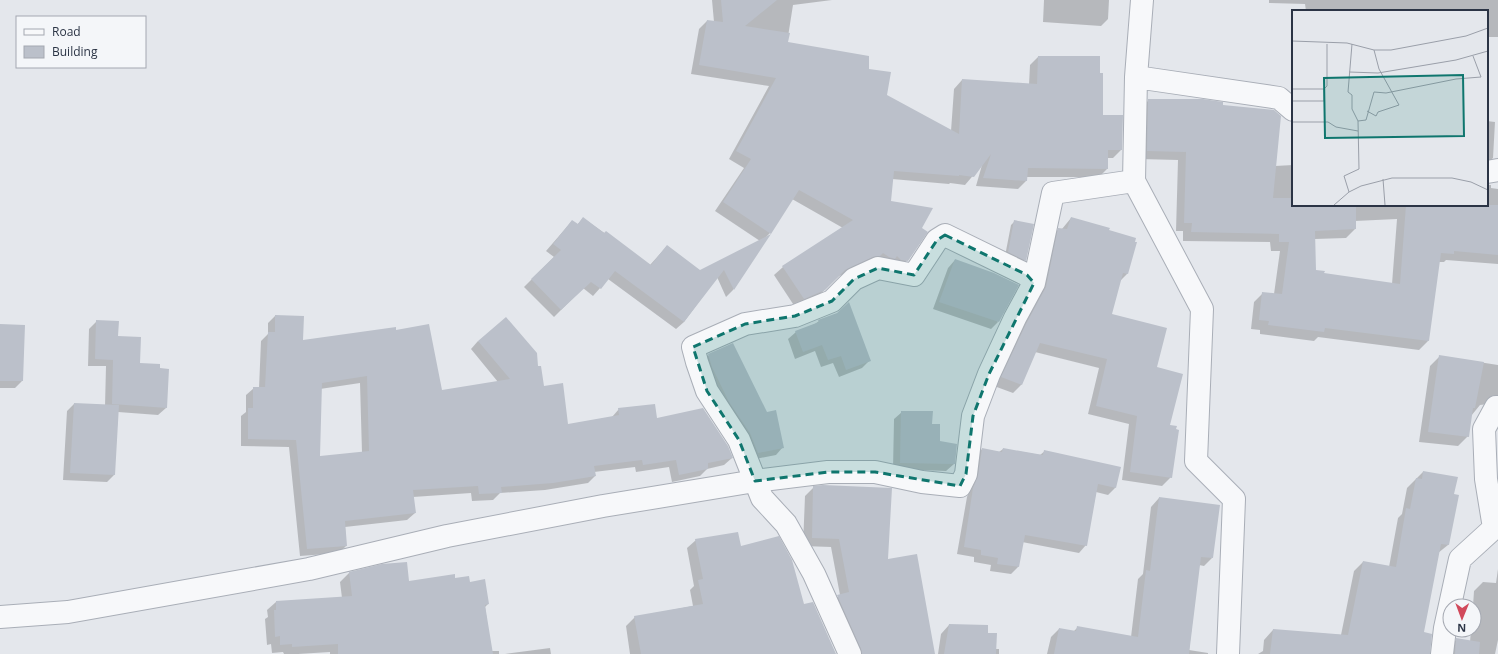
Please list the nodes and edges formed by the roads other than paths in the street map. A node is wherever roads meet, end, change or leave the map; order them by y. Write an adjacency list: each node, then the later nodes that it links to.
1 (1142, 0): 2 (street)
2 (1136, 77): 3 (street); 6 (street)
3 (1292, 109)
4 (1498, 170): 5 (street)
5 (1488, 172)
6 (1134, 181): 7 (street); 13 (street)
7 (1034, 284): 9 (street); 9 (street)
8 (1498, 407): 10 (street)
9 (755, 481): 11 (street); 12 (street)
10 (1496, 528): 14 (street)
11 (0, 617)
12 (850, 654)
13 (1228, 654)
14 (1442, 654)

